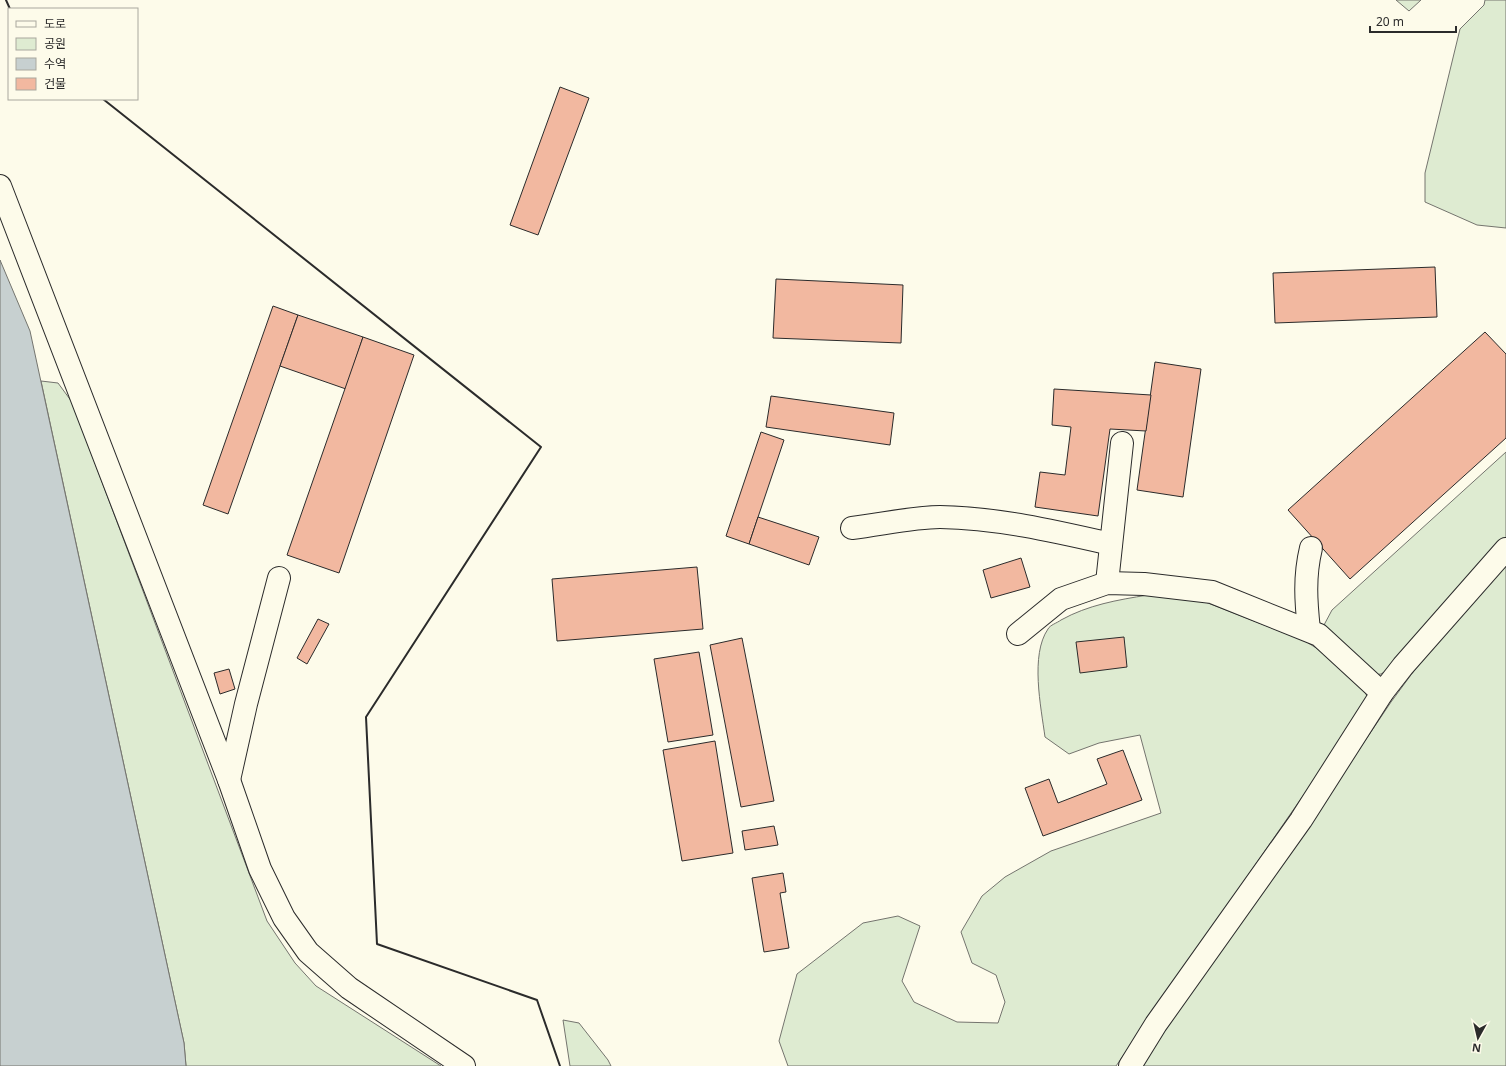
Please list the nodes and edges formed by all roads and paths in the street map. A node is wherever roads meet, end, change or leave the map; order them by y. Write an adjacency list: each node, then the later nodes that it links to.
1 (0, 186): 12 (lane)
2 (1122, 442): 4 (lane)
3 (852, 528): 4 (lane)
4 (1111, 544): 8 (lane)
5 (1311, 548): 9 (lane)
6 (1506, 549): 11 (lane)
7 (279, 578): 12 (lane)
8 (1107, 583): 9 (lane); 10 (lane)
9 (1309, 630): 11 (lane)
10 (1018, 634)
11 (1382, 693): 14 (lane)
12 (229, 780): 13 (lane)
13 (464, 1066)
14 (1130, 1066)

